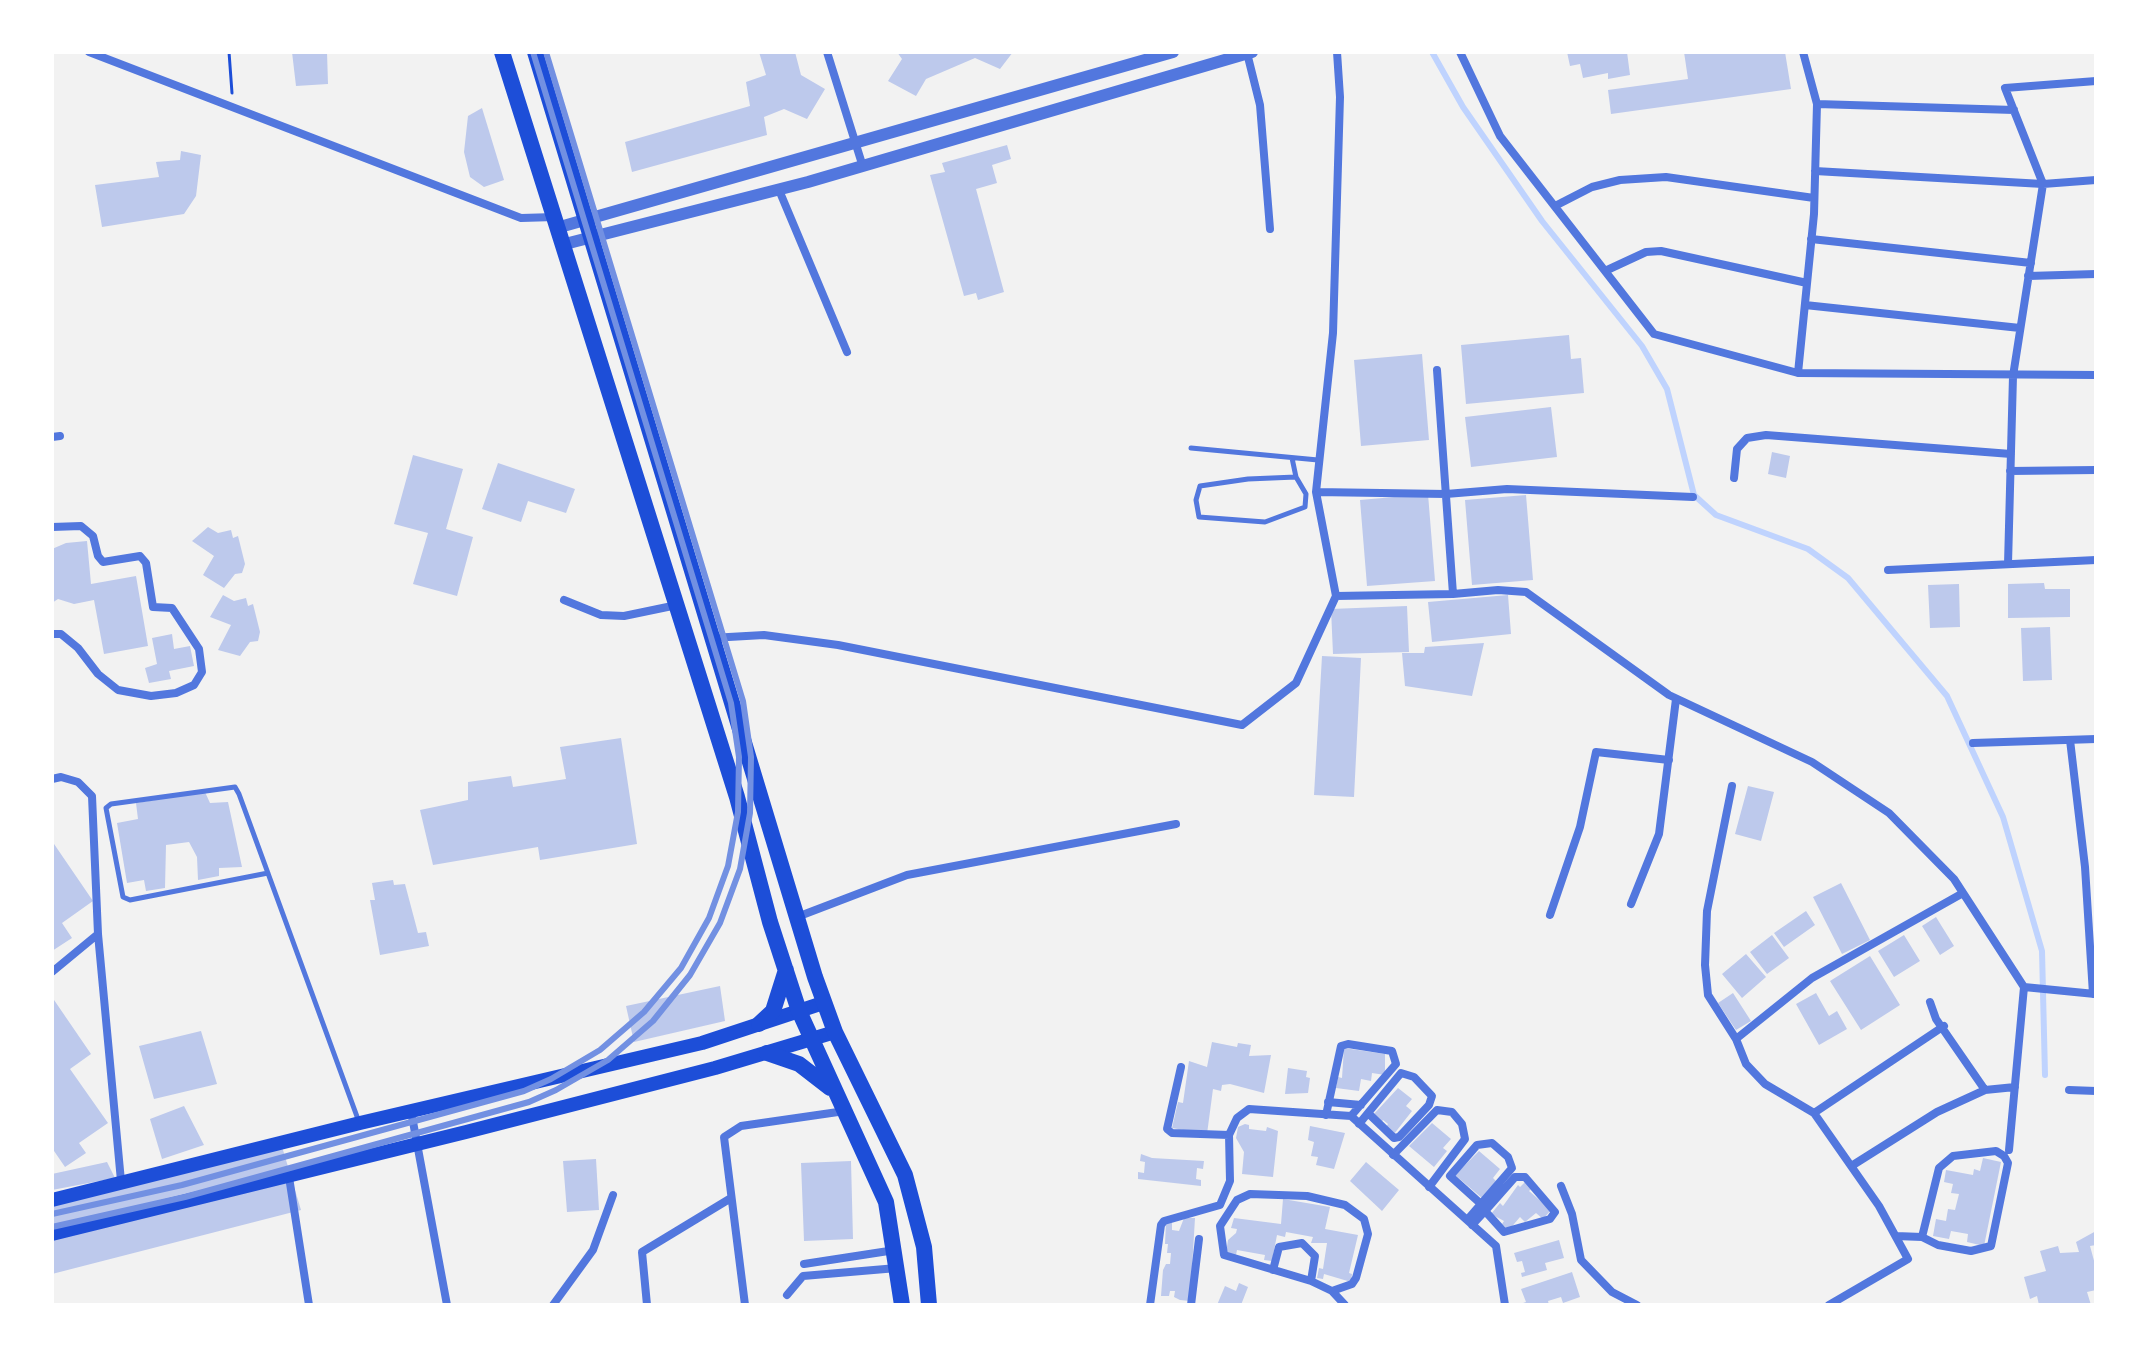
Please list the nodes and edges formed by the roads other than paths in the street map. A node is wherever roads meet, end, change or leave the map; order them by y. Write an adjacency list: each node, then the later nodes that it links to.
1 (89, 52): 22 (street)
2 (502, 52): 22 (main road)
3 (535, 52): 21 (main road)
4 (827, 52): 13 (street)
5 (1173, 52): 13 (street)
6 (1337, 52): 42 (street)
7 (1460, 52): 20 (street)
8 (1803, 52): 11 (street)
9 (1249, 53): 14 (street); 23 (street)
10 (2096, 81): 12 (street)
11 (1817, 104): 12 (street); 15 (street)
12 (2014, 110): 17 (street)
13 (857, 143): 14 (street); 21 (street)
14 (863, 167): 18 (street)
15 (1815, 171): 17 (street); 19 (street)
16 (2096, 180): 17 (street)
17 (2043, 184): 27 (street)
18 (779, 190): 24 (street); 34 (street)
19 (1814, 198): 20 (street); 25 (street)
20 (1555, 206): 28 (street)
21 (585, 219): 22 (street); 24 (main road)
22 (558, 222): 26 (main road)
23 (1270, 229)
24 (591, 236): 26 (street); 59 (main road)
25 (1811, 239): 27 (street); 31 (street)
26 (565, 244): 57 (main road)
27 (2031, 263): 30 (street)
28 (1605, 271): 31 (street); 36 (street)
29 (2096, 274): 30 (street)
30 (2028, 276): 33 (street)
31 (1807, 283): 32 (street)
32 (1805, 305): 33 (street); 36 (street)
33 (2020, 328): 38 (street)
34 (847, 352)
35 (1437, 370): 48 (street)
36 (1798, 373): 38 (street)
37 (2096, 375): 38 (street)
38 (2013, 376): 40 (street)
39 (1191, 448): 41 (lane)
40 (2011, 454): 44 (street); 46 (street)
41 (1292, 458): 42 (lane); 45 (lane)
42 (1318, 460): 47 (street)
43 (2096, 470): 44 (street)
44 (2010, 471): 52 (street)
45 (1296, 477): 45 (lane)
46 (1734, 478)
47 (1316, 492): 48 (street); 55 (street)
48 (1446, 494): 49 (street); 54 (street)
49 (1693, 497)
50 (52, 527): 58 (street)
51 (2096, 560): 52 (street)
52 (2008, 564): 53 (street)
53 (1888, 570)
54 (1453, 594): 55 (street); 60 (street)
55 (1336, 596): 59 (street)
56 (564, 600): 57 (street)
57 (677, 605): 75 (main road)
58 (52, 634)
59 (710, 638): 72 (main road)
60 (1676, 699): 64 (street); 69 (street)
61 (2096, 739): 62 (street)
62 (2070, 740): 63 (street); 77 (street)
63 (1973, 743)
64 (1669, 760): 70 (street); 71 (street)
65 (52, 779): 73 (street)
66 (1732, 786): 84 (street)
67 (1176, 824): 72 (street)
68 (268, 873): 68 (lane); 101 (lane)
69 (1963, 893): 76 (street); 84 (street)
70 (1631, 904)
71 (1550, 915)
72 (796, 918): 79 (main road)
73 (98, 934): 74 (street); 109 (street)
74 (52, 972)
75 (788, 978): 80 (main road); 81 (main road)
76 (2024, 987): 77 (street); 88 (street)
77 (2094, 994)
78 (1930, 1002): 82 (street)
79 (823, 1003): 80 (main road); 83 (main road)
80 (799, 1011): 81 (main road); 85 (main road)
81 (759, 1024): 95 (main road)
82 (1944, 1026): 89 (street); 98 (street)
83 (835, 1032): 85 (main road); 133 (main road)
84 (1736, 1039): 98 (street)
85 (811, 1040): 86 (main road); 92 (main road)
86 (767, 1053): 92 (main road); 104 (main road)
87 (1181, 1067): 103 (street)
88 (2015, 1087): 89 (street); 105 (street)
89 (1985, 1090): 107 (street)
90 (2069, 1090): 91 (street)
91 (2096, 1091)
92 (838, 1095): 96 (main road)
93 (1328, 1102): 94 (street); 94 (street); 99 (street)
94 (1361, 1105): 100 (street)
95 (411, 1111): 101 (main road); 104 (street)
96 (845, 1111): 113 (street); 121 (main road)
97 (1368, 1113): 97 (street); 102 (street)
98 (1814, 1113): 107 (street)
99 (1326, 1115): 100 (street); 103 (street)
100 (1351, 1116): 102 (street)
101 (360, 1123): 109 (main road)
102 (1359, 1124): 106 (street)
103 (1229, 1135): 134 (street)
104 (415, 1145): 108 (main road); 128 (street)
105 (2009, 1150)
106 (1393, 1155): 111 (street); 111 (street)
107 (1853, 1165): 118 (street)
108 (289, 1177): 117 (main road); 127 (street)
109 (121, 1181): 114 (main road)
110 (1561, 1186): 139 (street)
111 (1429, 1187): 116 (street)
112 (613, 1195): 129 (street)
113 (731, 1198): 130 (street); 131 (street)
114 (52, 1200)
115 (1483, 1207): 115 (street); 115 (street); 116 (street)
116 (1470, 1223): 138 (street)
117 (52, 1234)
118 (1896, 1236): 119 (street); 140 (street)
119 (1922, 1237): 119 (street)
120 (1199, 1239): 135 (street)
121 (896, 1259): 122 (street); 126 (street); 132 (main road)
122 (804, 1264)
123 (1273, 1270): 124 (street); 124 (street); 125 (street)
124 (1311, 1281): 125 (street)
125 (1332, 1291): 136 (street)
126 (787, 1295)
127 (309, 1305)
128 (447, 1305)
129 (553, 1305)
130 (647, 1305)
131 (745, 1305)
132 (902, 1305)
133 (929, 1305)
134 (1150, 1305)
135 (1191, 1305)
136 (1344, 1305): 137 (street)
137 (1356, 1305)
138 (1505, 1305)
139 (1637, 1305)
140 (1829, 1305)

